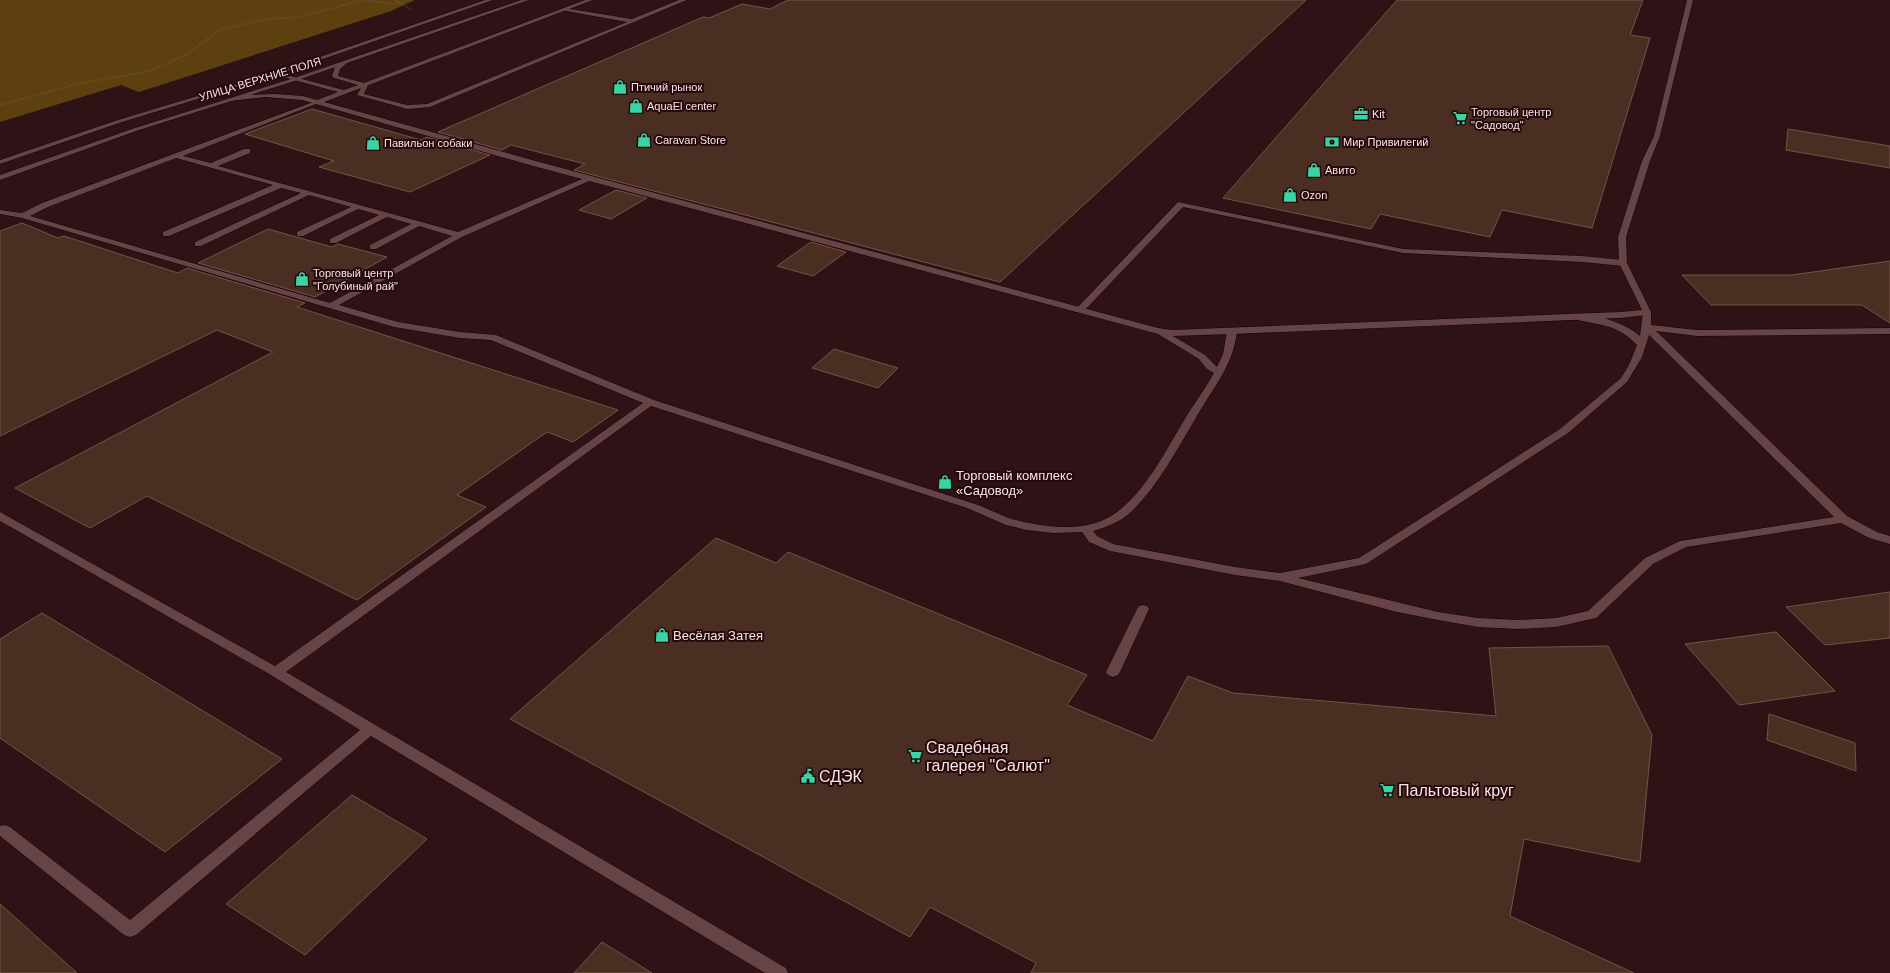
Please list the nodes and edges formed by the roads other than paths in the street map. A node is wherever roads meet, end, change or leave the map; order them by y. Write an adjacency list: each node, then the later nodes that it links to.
1 (490, 0): 9 (street, УЛИЦА ВЕРХНИЕ ПОЛЯ)
2 (526, 0): 8 (street, УЛИЦА ВЕРХНИЕ ПОЛЯ)
3 (590, 0): 6 (street)
4 (684, 0): 7 (street)
5 (1690, 0): 34 (street)
6 (566, 9): 7 (street); 11 (street)
7 (632, 21): 11 (street)
8 (344, 63): 10 (street, УЛИЦА ВЕРХНИЕ ПОЛЯ); 11 (street)
9 (275, 74): 10 (street); 17 (street, УЛИЦА ВЕРХНИЕ ПОЛЯ)
10 (296, 79): 12 (street); 13 (street, УЛИЦА ВЕРХНИЕ ПОЛЯ)
11 (365, 85): 12 (street)
12 (345, 92): 14 (street)
13 (230, 99): 14 (street); 19 (street, УЛИЦА ВЕРХНИЕ ПОЛЯ)
14 (318, 102): 16 (street); 20 (street)
15 (247, 151): 18 (street)
16 (176, 156): 18 (street); 26 (street)
17 (0, 162)
18 (211, 166): 21 (street)
19 (0, 178)
20 (592, 178): 30 (street); 36 (street)
21 (280, 185): 22 (street); 28 (street)
22 (308, 193): 23 (street); 32 (street)
23 (357, 207): 25 (street); 29 (street)
24 (0, 212): 26 (street)
25 (385, 215): 27 (street); 31 (street)
26 (23, 216): 35 (street)
27 (418, 224): 30 (street); 33 (street)
28 (166, 234)
29 (300, 234)
30 (459, 235): 35 (street)
31 (333, 240)
32 (198, 244)
33 (373, 247)
34 (1623, 264): 36 (street); 37 (street)
35 (331, 306): 45 (street)
36 (1080, 310): 40 (street)
37 (1647, 312): 38 (street); 39 (street)
38 (1576, 317): 42 (street); 43 (street)
39 (1647, 327): 41 (street); 43 (street); 47 (street)
40 (1158, 331): 42 (street); 44 (street)
41 (1890, 331)
42 (1232, 332): 44 (street)
43 (1642, 344): 50 (street)
44 (1219, 372): 48 (street)
45 (650, 402): 48 (street); 52 (street)
46 (0, 516): 52 (street)
47 (1843, 519): 49 (street); 50 (street)
48 (1085, 528): 50 (street)
49 (1890, 540)
50 (1280, 577)
51 (1143, 609): 53 (street)
52 (276, 672): 54 (street)
53 (1113, 672)
54 (370, 729): 55 (street); 56 (street)
55 (5, 831)
56 (780, 973)

